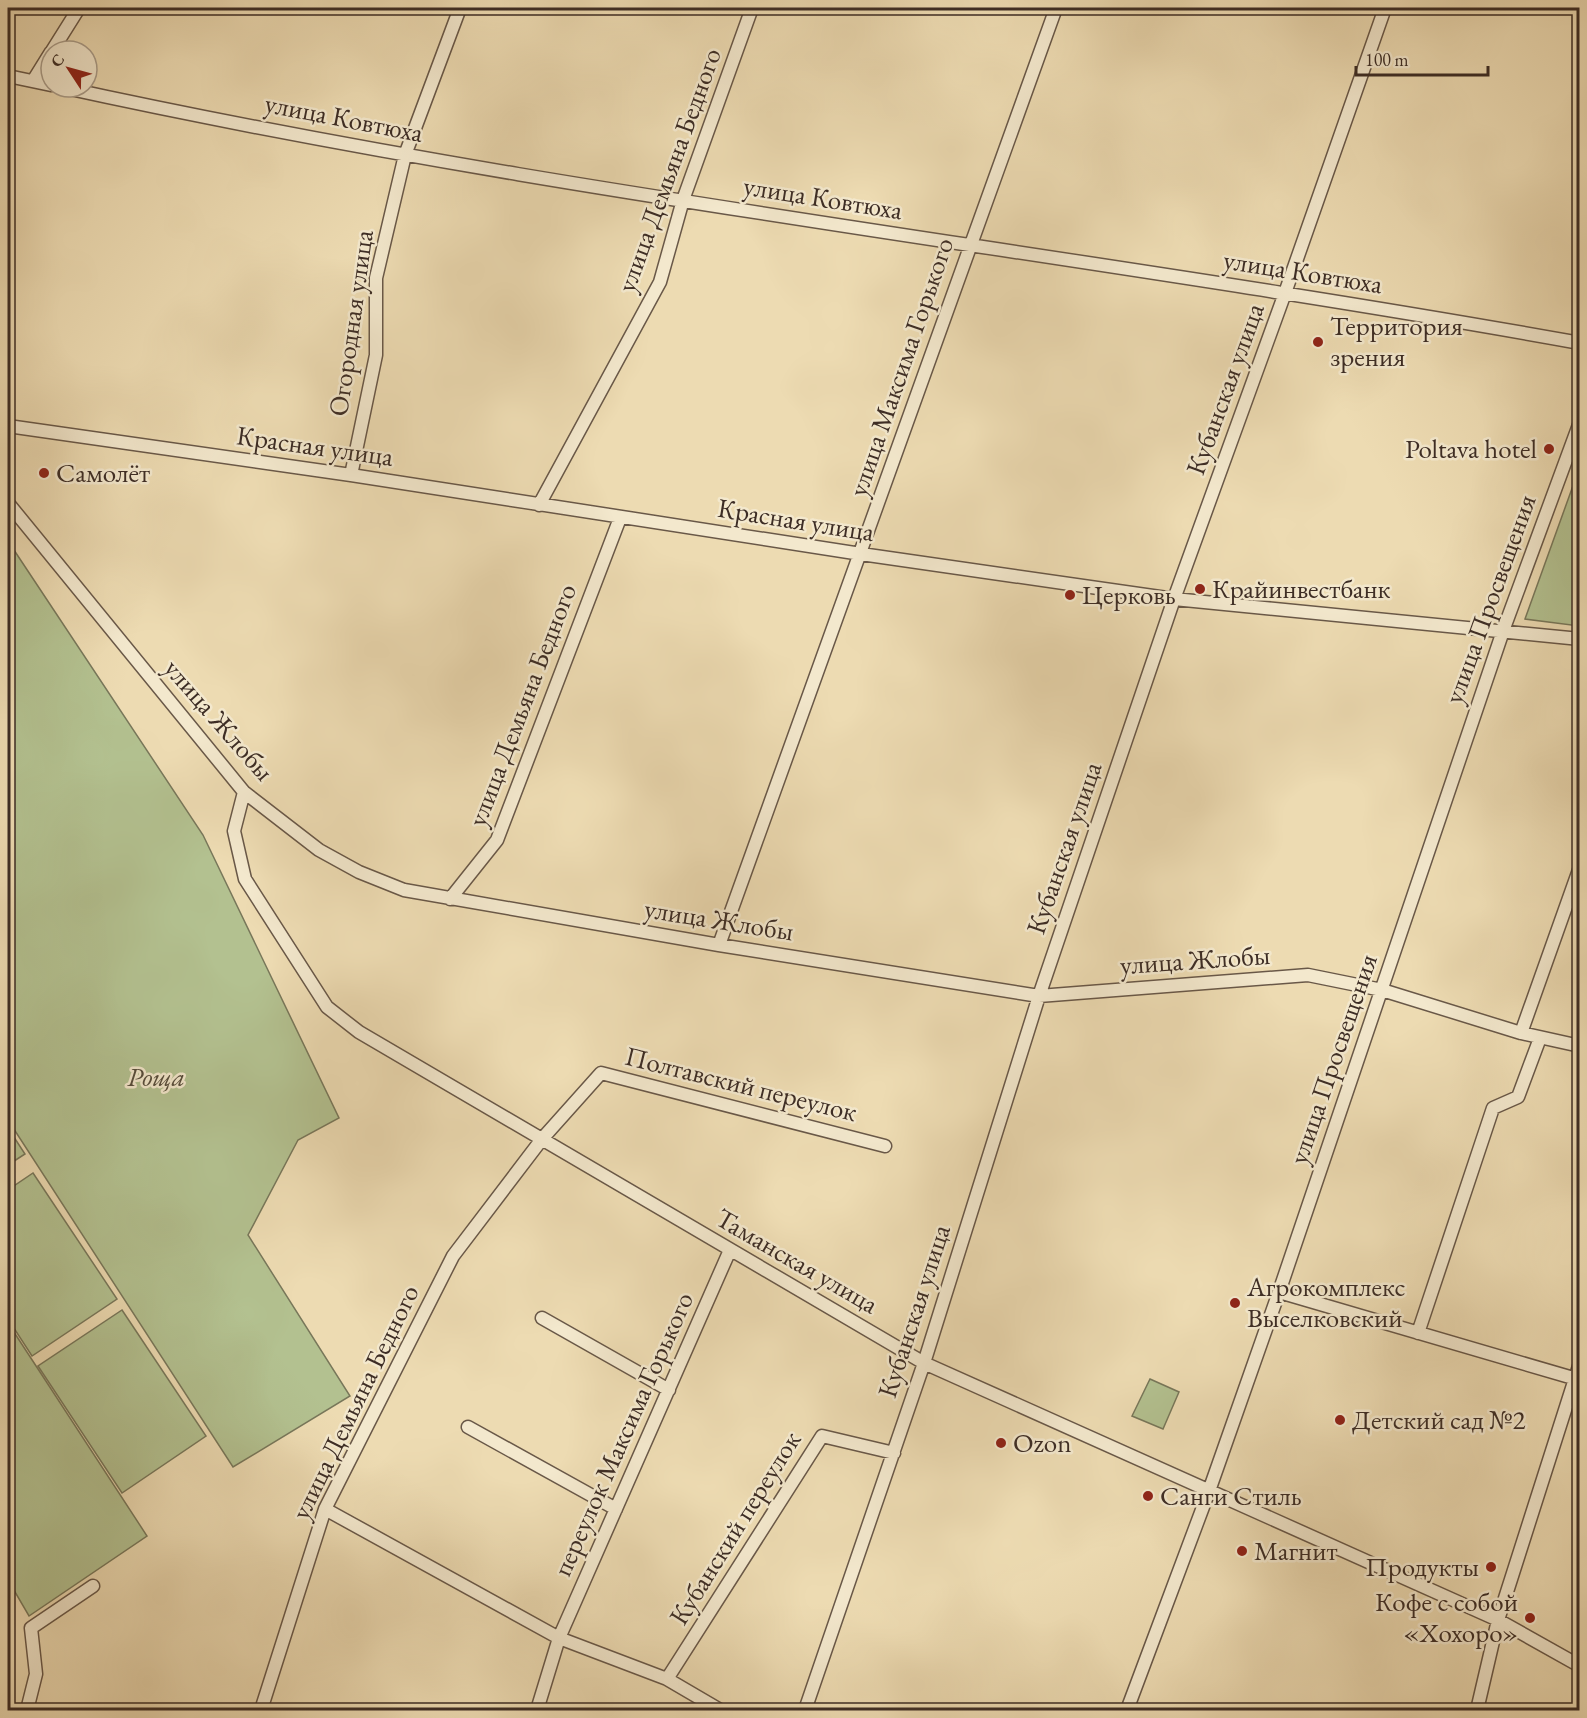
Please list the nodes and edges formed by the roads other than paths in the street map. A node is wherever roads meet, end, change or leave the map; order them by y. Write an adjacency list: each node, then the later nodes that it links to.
1 (79, 8): 6 (street)
2 (460, 8): 12 (street, Огородная улица)
3 (752, 8): 13 (street, улица Демьяна Бедного)
4 (1056, 8): 14 (street, улица Максима Горького)
5 (1385, 8): 15 (street, Кубанская улица)
6 (59, 39)
7 (39, 71): 9 (street)
8 (8, 76): 9 (street)
9 (33, 81): 10 (street)
10 (39, 82)
11 (99, 95): 12 (street, улица Ковтюха)
12 (405, 155): 13 (street, улица Ковтюха); 19 (street, Огородная улица)
13 (683, 200): 14 (street, улица Ковтюха); 21 (street, улица Демьяна Бедного)
14 (969, 245): 15 (street, улица Ковтюха); 23 (street, улица Максима Горького)
15 (1285, 293): 16 (street, улица Ковтюха); 24 (street, Кубанская улица)
16 (1580, 343)
17 (1580, 422): 25 (street, улица Просвещения)
18 (8, 426): 19 (street, Красная улица)
19 (351, 476): 21 (street, Красная улица)
20 (8, 503): 27 (street, улица Жлобы)
21 (539, 505): 22 (street, Красная улица)
22 (620, 518): 23 (street, Красная улица); 29 (street, улица Демьяна Бедного)
23 (861, 554): 24 (street, Красная улица); 30 (street, улица Максима Горького)
24 (1174, 599): 25 (street, Красная улица); 32 (street, Кубанская улица)
25 (1503, 631): 26 (street, Красная улица); 31 (street, улица Просвещения)
26 (1580, 639)
27 (244, 792): 29 (street, улица Жлобы); 36 (street, Таманская улица)
28 (1580, 867): 33 (street)
29 (450, 899): 30 (street, улица Жлобы)
30 (719, 945): 32 (street, улица Жлобы)
31 (1382, 990): 32 (street, улица Жлобы); 33 (street, улица Жлобы); 39 (street, улица Просвещения)
32 (1039, 996): 42 (street, Кубанская улица)
33 (1521, 1033): 34 (street, улица Жлобы)
34 (1540, 1038): 35 (street, улица Жлобы); 41 (street)
35 (1580, 1046)
36 (542, 1139): 37 (street, Полтавский переулок); 38 (street, Таманская улица); 49 (street, улица Демьяна Бедного)
37 (885, 1146)
38 (730, 1250): 42 (street, Таманская улица); 45 (street, переулок Максима Горького)
39 (1279, 1292): 41 (street); 48 (street, улица Просвещения)
40 (542, 1318): 45 (street)
41 (1418, 1333): 44 (street)
42 (924, 1363): 47 (street, Кубанская улица); 48 (street, Таманская улица)
43 (1580, 1363): 44 (street)
44 (1577, 1379): 52 (street)
45 (669, 1390): 50 (street, переулок Максима Горького)
46 (468, 1427): 50 (street)
47 (894, 1453): 55 (street, Кубанский переулок); 60 (street, Кубанская улица)
48 (1209, 1491): 52 (street, Таманская улица); 61 (street, улица Просвещения)
49 (324, 1509): 53 (street); 57 (street, улица Демьяна Бедного)
50 (616, 1509): 53 (street, переулок Максима Горького)
51 (93, 1586): 56 (street)
52 (1498, 1620): 54 (street, Таманская улица); 62 (street)
53 (559, 1638): 55 (street); 58 (street)
54 (1580, 1666)
55 (668, 1679): 59 (street)
56 (27, 1710)
57 (261, 1710)
58 (537, 1710)
59 (720, 1710)
60 (805, 1710)
61 (1127, 1710)
62 (1477, 1710)

